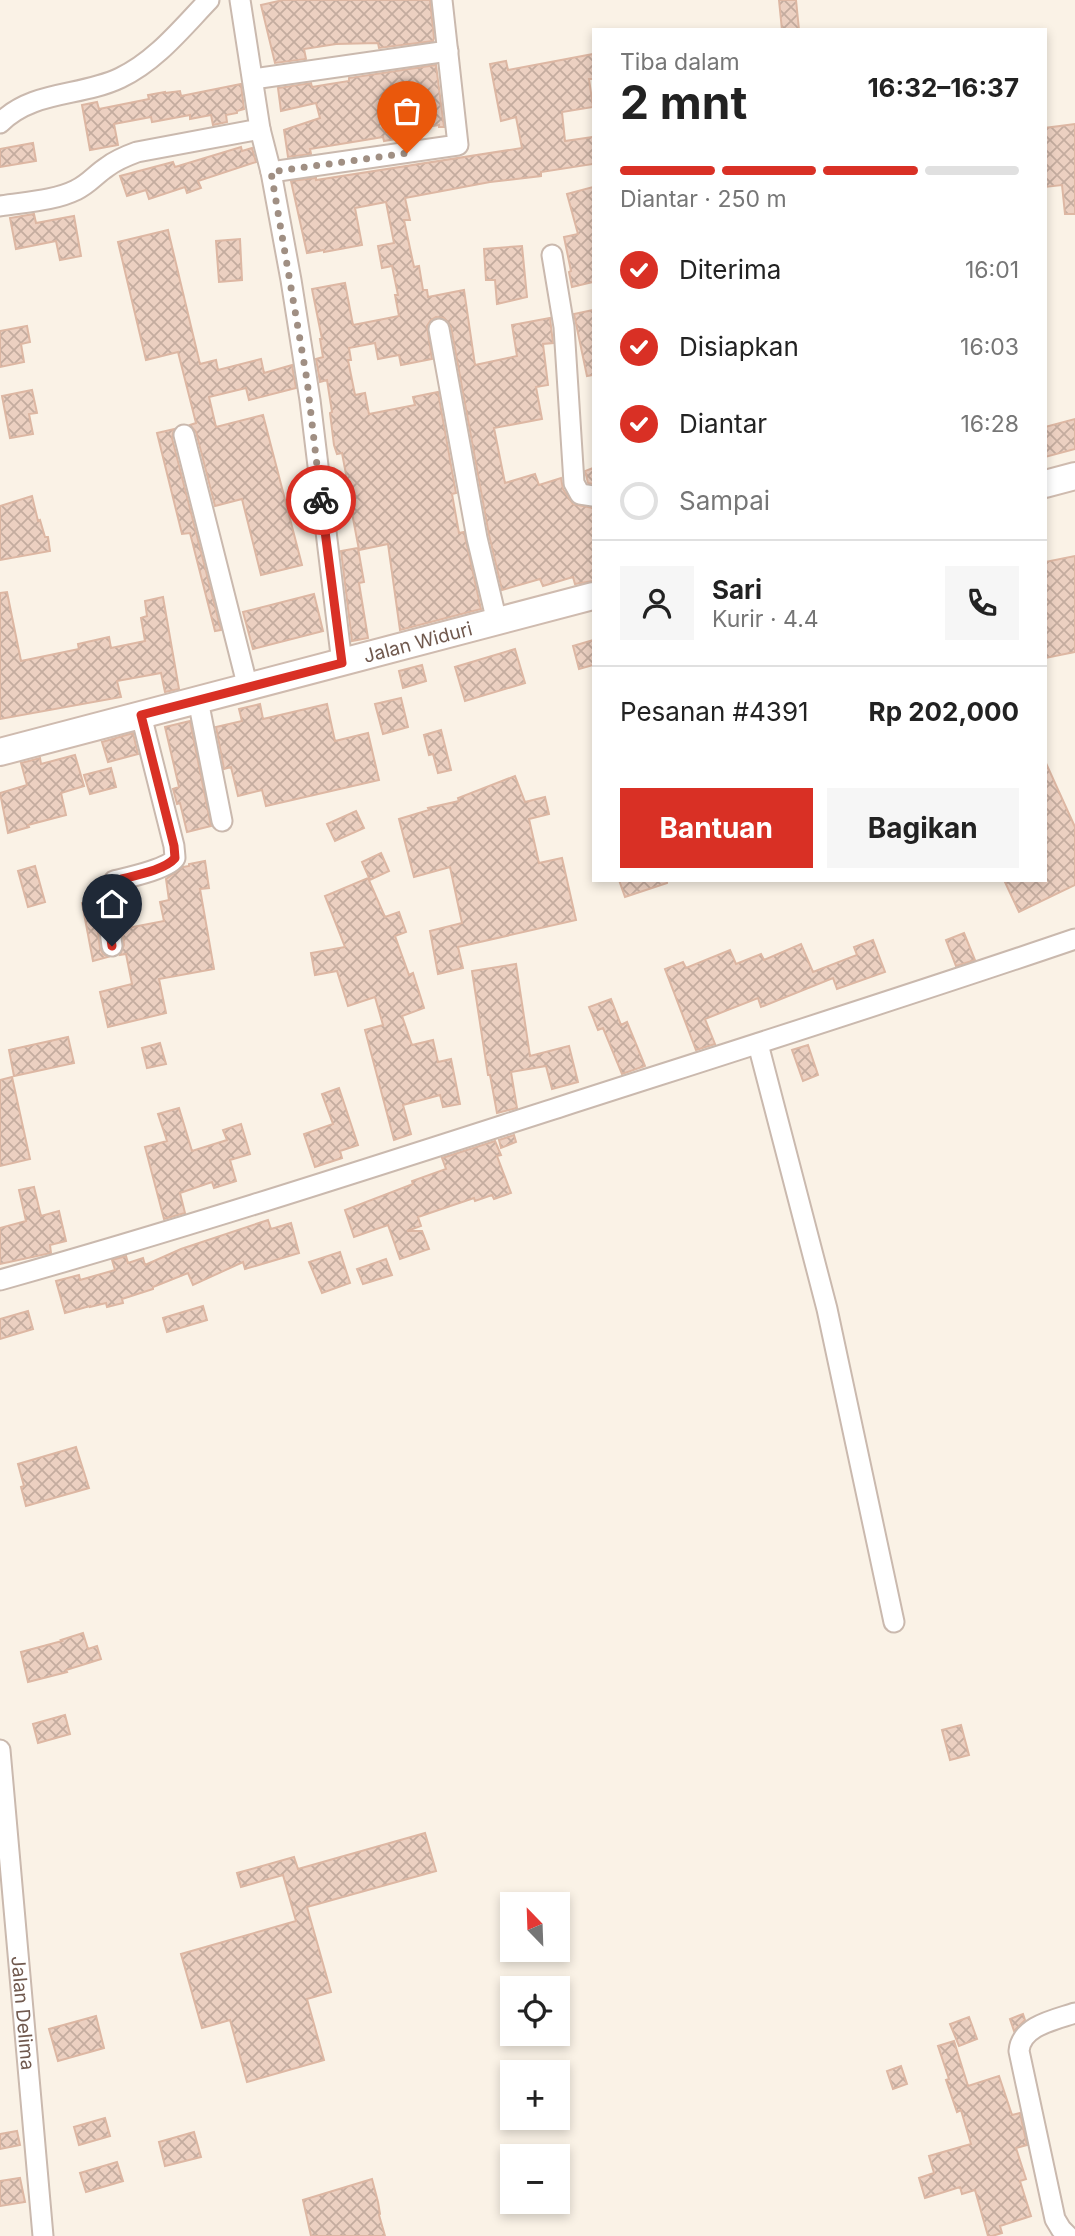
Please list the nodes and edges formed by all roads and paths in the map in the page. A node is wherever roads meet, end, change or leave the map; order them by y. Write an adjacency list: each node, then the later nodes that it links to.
1 (209, 0): 6 (street)
2 (442, 0): 4 (street)
3 (243, 1): 5 (street)
4 (448, 51): 5 (street); 8 (street)
5 (253, 79): 7 (street)
6 (0, 123)
7 (260, 129): 8 (street); 9 (street)
8 (271, 172): 18 (street)
9 (0, 206)
10 (552, 255): 15 (street)
11 (439, 329): 17 (street)
12 (184, 435): 19 (street)
13 (1075, 476): 14 (main road)
14 (1047, 483)
15 (592, 496)
16 (592, 596): 17 (main road, Jalan Widuri)
17 (497, 622): 18 (main road, Jalan Widuri)
18 (342, 663): 19 (main road, Jalan Widuri)
19 (248, 688): 20 (main road, Jalan Widuri)
20 (198, 700): 21 (main road, Jalan Widuri); 23 (street)
21 (141, 715): 22 (main road, Jalan Widuri); 25 (street)
22 (0, 752)
23 (222, 821)
24 (1075, 939): 26 (street)
25 (112, 946)
26 (758, 1044): 27 (street); 28 (street)
27 (0, 1280)
28 (894, 1622)
29 (0, 1750): 31 (street, Jalan Delima)
30 (1075, 2013): 32 (street)
31 (43, 2236)
32 (1068, 2236)

